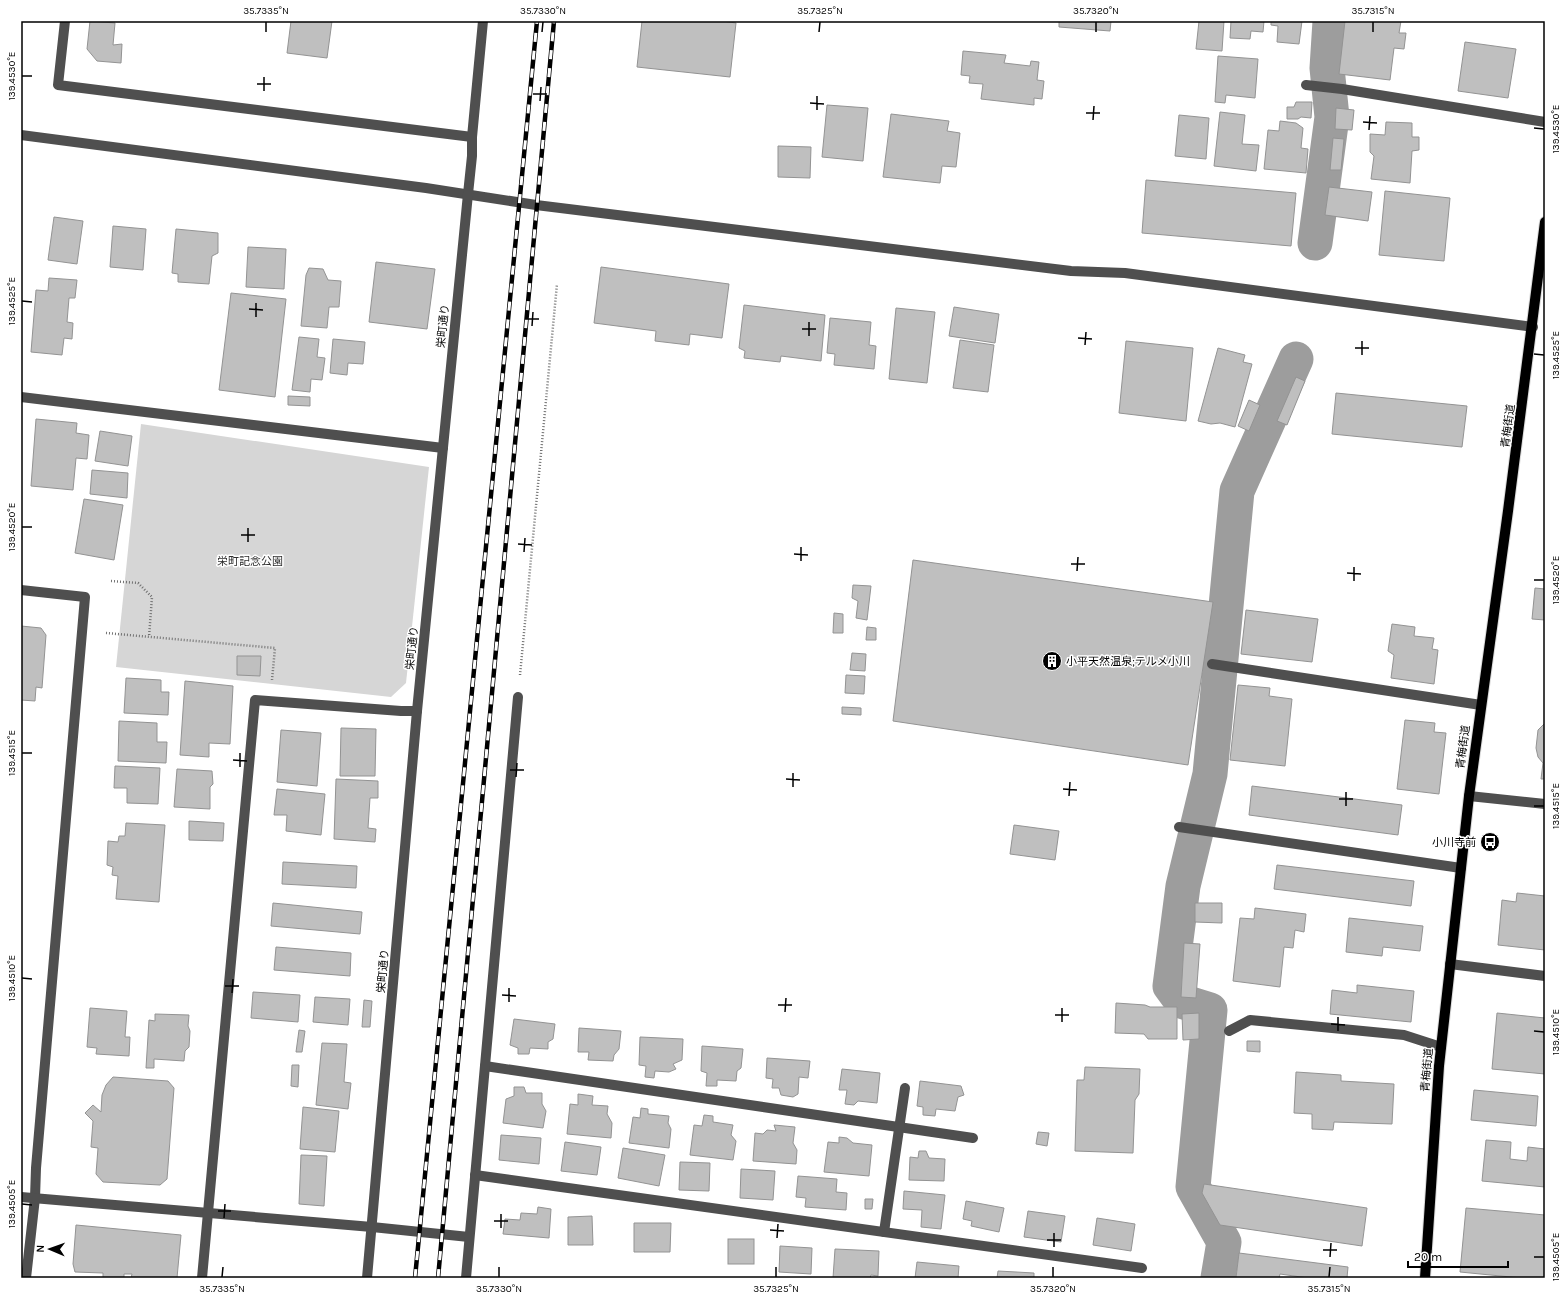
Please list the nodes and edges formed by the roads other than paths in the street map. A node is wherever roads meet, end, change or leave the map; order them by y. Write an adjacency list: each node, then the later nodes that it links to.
1 (65, 21): 6 (street)
2 (483, 21): 6 (street, 栄町通り)
3 (1306, 85): 4 (street)
4 (1545, 122)
5 (21, 135): 7 (street)
6 (472, 137): 7 (street, 栄町通り)
7 (468, 194): 9 (street); 11 (street, 栄町通り)
8 (1545, 222): 9 (main road, 青梅街道)
9 (1532, 328): 15 (main road, 青梅街道)
10 (21, 397): 11 (street)
11 (443, 448): 16 (street, 栄町通り)
12 (21, 590): 31 (street)
13 (1212, 664): 15 (street)
14 (518, 697): 25 (street)
15 (1481, 705): 17 (main road, 青梅街道)
16 (418, 711): 32 (street); 33 (street, 栄町通り)
17 (1469, 796): 18 (street); 20 (main road, 青梅街道)
18 (1545, 804)
19 (1178, 827): 20 (street)
20 (1460, 868): 21 (main road, 青梅街道)
21 (1450, 964): 22 (street); 24 (main road, 青梅街道)
22 (1545, 976)
23 (1229, 1030): 24 (street)
24 (1441, 1047): 41 (main road, 青梅街道)
25 (485, 1066): 27 (street); 29 (street)
26 (905, 1088): 27 (street)
27 (900, 1127): 28 (street); 34 (street)
28 (973, 1138)
29 (475, 1175): 34 (street); 35 (street)
30 (21, 1197): 31 (street)
31 (34, 1198): 32 (street); 37 (street)
32 (208, 1214): 33 (street); 38 (street)
33 (372, 1227): 35 (street); 39 (street, 栄町通り)
34 (884, 1232): 36 (street)
35 (469, 1237): 40 (street)
36 (1142, 1268)
37 (26, 1278)
38 (202, 1278)
39 (367, 1278)
40 (466, 1278)
41 (1425, 1278)

